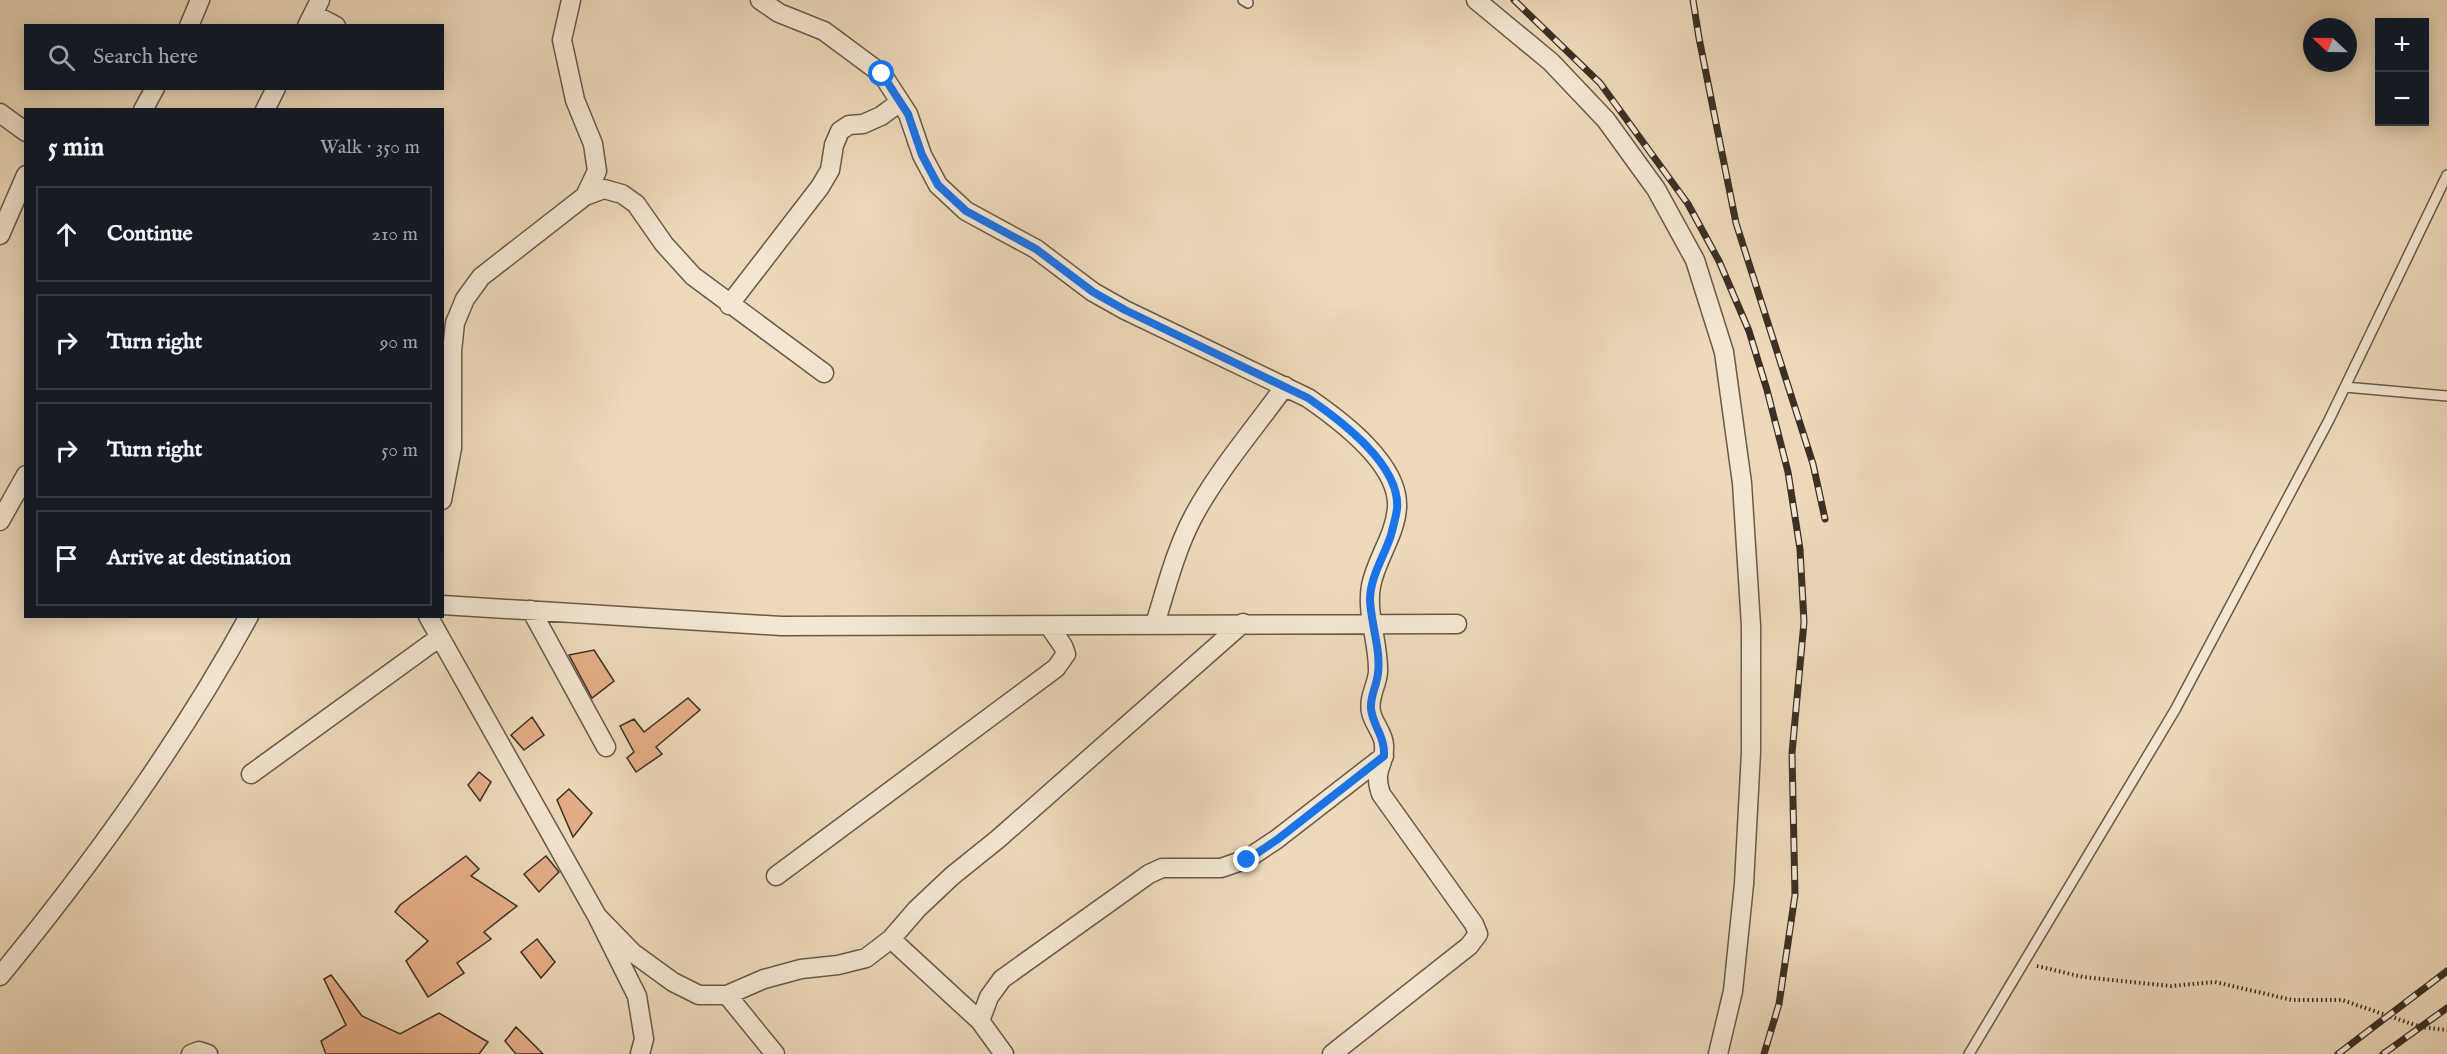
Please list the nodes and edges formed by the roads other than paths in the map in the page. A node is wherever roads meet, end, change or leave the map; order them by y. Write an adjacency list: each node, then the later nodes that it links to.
1 (200, 0): 6 (street)
2 (571, 0): 17 (street)
3 (760, 0): 10 (street)
4 (1476, 0): 52 (street)
5 (314, 13): 7 (street)
6 (190, 24)
7 (333, 24)
8 (153, 90): 11 (street)
9 (275, 90): 12 (street)
10 (900, 102): 19 (street); 21 (street)
11 (144, 108)
12 (266, 108)
13 (0, 113): 14 (street)
14 (24, 131)
15 (2447, 176): 22 (lane)
16 (24, 180): 18 (street)
17 (585, 196): 19 (street); 25 (street)
18 (0, 235)
19 (729, 304): 20 (street)
20 (824, 373)
21 (1284, 386): 32 (street); 33 (street)
22 (2345, 387): 23 (lane); 53 (lane)
23 (2447, 396)
24 (24, 479): 26 (street)
25 (444, 490)
26 (0, 521)
27 (444, 605): 28 (street)
28 (531, 610): 35 (street); 37 (street)
29 (248, 618): 43 (street)
30 (430, 618): 36 (street)
31 (1243, 623): 32 (street); 33 (street); 42 (street)
32 (1155, 624): 35 (street)
33 (1374, 624): 34 (street); 38 (street)
34 (1457, 624)
35 (1049, 626): 40 (street)
36 (440, 637): 39 (street); 41 (street)
37 (606, 747)
38 (1384, 756): 45 (street); 51 (street)
39 (251, 774)
40 (776, 876)
41 (597, 916): 44 (street); 48 (street)
42 (891, 939): 44 (street); 45 (street)
43 (0, 976)
44 (727, 995): 49 (street)
45 (980, 1021): 50 (street)
46 (191, 1054): 47 (street)
47 (208, 1054)
48 (640, 1054)
49 (775, 1054)
50 (1004, 1054)
51 (1332, 1054)
52 (1718, 1054)
53 (1969, 1054)

